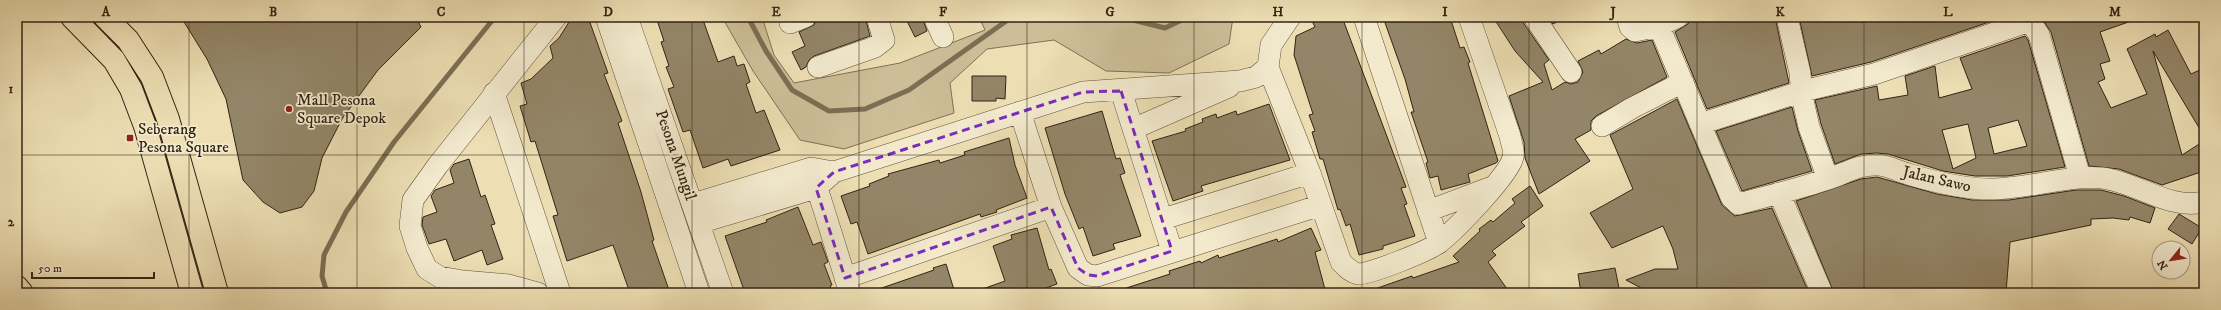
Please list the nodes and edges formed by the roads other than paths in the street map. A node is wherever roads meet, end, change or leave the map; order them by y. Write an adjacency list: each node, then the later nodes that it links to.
1 (72, 17): 49 (highway)
2 (105, 17): 50 (highway)
3 (556, 17): 25 (street)
4 (606, 17): 53 (street, Pesona Mungil)
5 (627, 17): 42 (street, Pesona Mungil)
6 (877, 17): 18 (street)
7 (934, 17): 17 (street)
8 (1290, 17): 19 (street)
9 (1364, 17): 41 (street)
10 (1469, 17): 35 (street)
11 (1534, 17): 20 (street)
12 (1627, 17): 16 (street)
13 (1678, 17): 16 (street)
14 (1787, 17): 24 (street)
15 (2023, 20): 24 (street); 33 (street)
16 (1659, 26): 22 (street)
17 (943, 38)
18 (818, 67)
19 (1268, 67): 21 (street); 32 (street)
20 (1571, 72)
21 (1240, 81): 23 (street); 29 (street)
22 (1683, 82): 27 (street); 28 (street)
23 (1121, 91): 26 (street); 29 (street)
24 (1803, 91): 27 (street); 34 (street)
25 (494, 93): 51 (street); 52 (street)
26 (1020, 112): 31 (street); 40 (street)
27 (1700, 124): 37 (street, Jalan Sawo)
28 (1602, 126)
29 (1133, 129): 43 (street)
30 (811, 168): 31 (street); 36 (street); 42 (street)
31 (834, 172): 36 (street)
32 (1310, 173): 39 (street); 43 (street)
33 (2080, 178): 34 (street, Jalan Sawo); 38 (street, Jalan Sawo)
34 (1828, 179): 37 (street, Jalan Sawo)
35 (1495, 186): 41 (street); 44 (street)
36 (816, 188): 42 (street); 46 (street)
37 (1779, 193): 55 (street)
38 (2204, 202)
39 (1321, 205): 44 (street); 45 (street)
40 (1051, 207): 45 (street); 46 (street)
41 (1428, 211): 44 (street)
42 (696, 214): 54 (street, Pesona Mungil)
43 (1162, 219): 45 (street)
44 (1439, 243)
45 (1172, 251)
46 (847, 286)
47 (17, 287): 48 (highway)
48 (22, 293)
49 (192, 293)
50 (217, 293)
51 (538, 293)
52 (560, 293)
53 (699, 293)
54 (723, 293)
55 (1822, 293)

